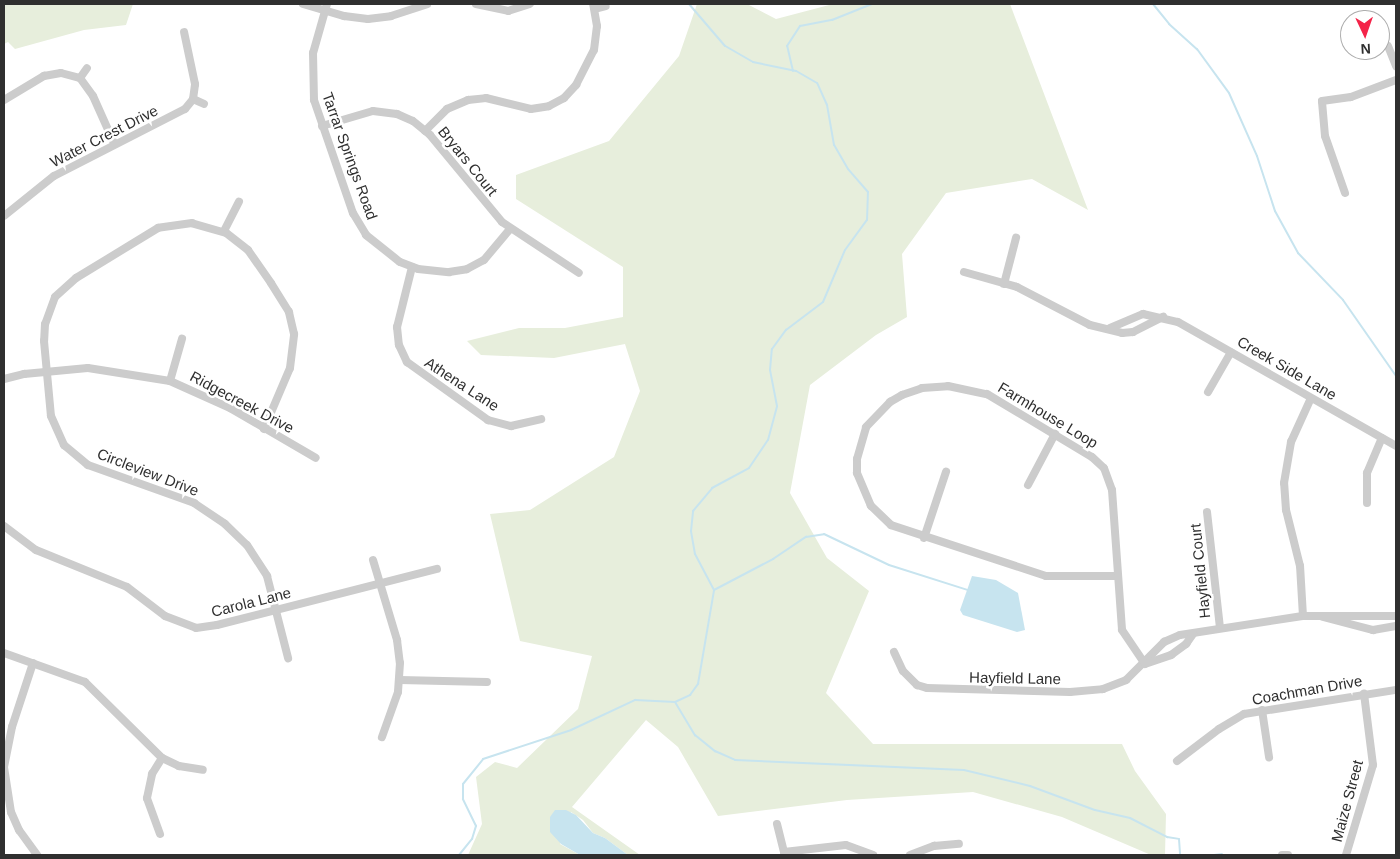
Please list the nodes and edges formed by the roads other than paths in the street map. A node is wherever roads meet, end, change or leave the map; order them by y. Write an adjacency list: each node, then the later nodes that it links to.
1 (302, 4): 7 (street)
2 (428, 4): 7 (street)
3 (476, 4): 4 (street)
4 (530, 4)
5 (594, 6): 6 (street); 18 (street)
6 (606, 6)
7 (325, 7): 17 (street, Tarrar Springs Road)
8 (184, 32): 14 (street)
9 (1390, 51): 10 (street)
10 (1396, 66)
11 (87, 68): 12 (street)
12 (80, 78): 15 (street); 19 (street)
13 (1396, 80): 20 (street)
14 (193, 98): 16 (street); 19 (street, Water Crest Drive)
15 (4, 100)
16 (204, 104)
17 (322, 126): 18 (street, Bryars Court); 26 (street, Tarrar Springs Road)
18 (425, 131): 23 (street, Bryars Court)
19 (114, 143): 22 (street, Water Crest Drive)
20 (1345, 193)
21 (239, 202): 24 (street)
22 (4, 216)
23 (510, 229): 26 (street, Tarrar Springs Road); 28 (street, Bryars Court)
24 (224, 232): 34 (street, Circleview Drive); 40 (street, Circleview Drive)
25 (1016, 238): 29 (street)
26 (412, 268): 39 (street, Athena Lane)
27 (964, 272): 29 (street)
28 (579, 273)
29 (1004, 284): 31 (street)
30 (1163, 318): 31 (street, Creek Side Lane); 31 (street); 33 (street, Creek Side Lane)
31 (1110, 328)
32 (182, 338): 36 (street)
33 (1231, 352): 37 (street); 38 (street, Creek Side Lane)
34 (48, 372): 35 (street, Ridgecreek Drive); 36 (street, Ridgecreek Drive); 55 (street, Circleview Drive)
35 (4, 379)
36 (170, 381): 40 (street, Ridgecreek Drive)
37 (1208, 392)
38 (1311, 398): 42 (street, Creek Side Lane); 57 (street)
39 (541, 419)
40 (264, 428): 44 (street, Ridgecreek Drive)
41 (1055, 434): 46 (street); 50 (street, Farmhouse Loop); 53 (street, Farmhouse Loop)
42 (1382, 438): 43 (street, Creek Side Lane); 47 (street)
43 (1396, 446)
44 (316, 458)
45 (946, 472): 50 (street)
46 (1028, 485)
47 (1367, 503)
48 (1208, 512): 60 (street, Hayfield Court)
49 (4, 526): 55 (street, Carola Lane)
50 (924, 538): 53 (street, Farmhouse Loop)
51 (374, 560): 54 (street)
52 (436, 569): 54 (street, Carola Lane)
53 (1116, 576): 66 (street, Farmhouse Loop)
54 (381, 583): 55 (street, Carola Lane); 67 (street)
55 (277, 610): 64 (street, Circleview Drive)
56 (1317, 615): 57 (street, Hayfield Lane); 58 (street, Hayfield Lane); 59 (street, Hayfield Lane)
57 (1302, 616): 60 (street, Hayfield Lane)
58 (1396, 616)
59 (1396, 626)
60 (1220, 627): 61 (street, Hayfield Lane)
61 (1193, 634): 66 (street, Hayfield Lane); 66 (street, Hayfield Lane)
62 (894, 652): 66 (street, Hayfield Lane)
63 (4, 653): 65 (street)
64 (288, 658)
65 (33, 663): 74 (street); 75 (street)
66 (1145, 664)
67 (400, 680): 68 (street); 72 (street)
68 (487, 682)
69 (1396, 690): 70 (street, Coachman Drive)
70 (1364, 694): 71 (street, Coachman Drive); 87 (street, Maize Street)
71 (1262, 710): 73 (street); 76 (street, Coachman Drive)
72 (382, 737)
73 (1269, 757)
74 (4, 758): 82 (street)
75 (162, 758): 77 (street); 79 (street)
76 (1177, 761)
77 (203, 770)
78 (778, 824): 81 (street)
79 (160, 834)
80 (959, 844): 84 (street)
81 (784, 854): 83 (street)
82 (37, 855)
83 (873, 855)
84 (910, 855)
85 (1282, 855): 86 (street)
86 (1288, 855)
87 (1346, 855)

